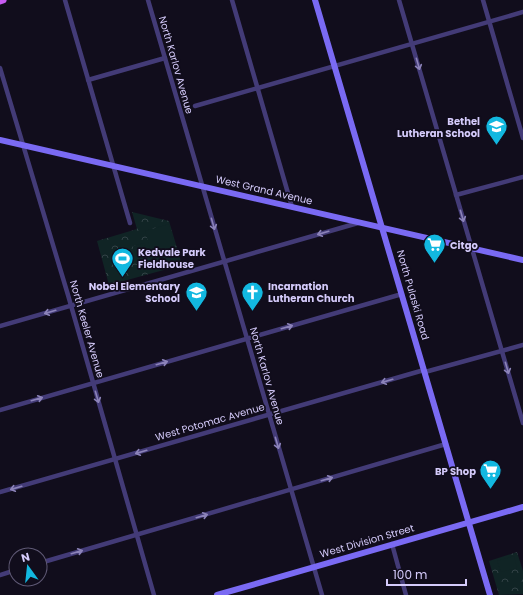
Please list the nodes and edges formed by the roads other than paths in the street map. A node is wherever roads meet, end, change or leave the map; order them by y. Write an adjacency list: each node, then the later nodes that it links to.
1 (65, 0): 13 (street)
2 (148, 0): 10 (street, North Karlov Avenue)
3 (232, 0): 14 (street)
4 (315, 0): 11 (main road, North Pulaski Road)
5 (399, 0): 9 (street)
6 (483, 0): 8 (street)
7 (523, 12): 8 (street)
8 (489, 22): 9 (street); 16 (street)
9 (412, 44): 11 (street); 22 (street, one-way to 22)
10 (165, 58): 13 (street); 21 (street, North Karlov Avenue)
11 (335, 66): 14 (street); 26 (main road, North Pulaski Road)
12 (0, 68): 18 (street, North Keeler Avenue)
13 (88, 80): 19 (street)
14 (258, 88): 15 (street); 23 (street)
15 (195, 106)
16 (523, 138)
17 (0, 140): 18 (main road, West Grand Avenue)
18 (23, 145): 19 (main road, West Grand Avenue); 31 (street, North Keeler Avenue)
19 (113, 166): 21 (main road, West Grand Avenue); 24 (street)
20 (523, 177): 22 (street)
21 (202, 186): 23 (main road, West Grand Avenue); 29 (street, North Karlov Avenue, one-way to 29)
22 (456, 195): 27 (street, one-way to 27)
23 (292, 207): 25 (main road, West Grand Avenue)
24 (130, 222)
25 (360, 223): 26 (main road, West Grand Avenue); 29 (street, one-way to 29)
26 (382, 228): 27 (main road, West Grand Avenue); 30 (main road, North Pulaski Road)
27 (472, 248): 28 (main road, West Grand Avenue); 35 (street)
28 (523, 260)
29 (224, 262): 31 (street); 33 (street, North Karlov Avenue)
30 (402, 294): 33 (street, one-way to 30); 36 (main road, North Pulaski Road)
31 (70, 306): 32 (street, one-way to 32); 37 (street, North Keeler Avenue)
32 (0, 326)
33 (247, 338): 37 (street, one-way to 33); 39 (street, North Karlov Avenue)
34 (523, 345): 35 (street, West Potomac Avenue)
35 (502, 351): 36 (street, West Potomac Avenue); 40 (street, one-way to 40)
36 (425, 371): 39 (street, West Potomac Avenue, one-way to 39); 41 (main road, North Pulaski Road)
37 (93, 383): 38 (street, one-way to 37); 42 (street, North Keeler Avenue, one-way to 42)
38 (0, 410)
39 (269, 415): 42 (street, West Potomac Avenue, one-way to 42); 43 (street, North Karlov Avenue, one-way to 43)
40 (523, 423)
41 (446, 444): 43 (street, one-way to 41); 46 (main road, North Pulaski Road)
42 (115, 459): 44 (street, West Potomac Avenue, one-way to 44); 47 (street, North Keeler Avenue)
43 (291, 490): 47 (street, one-way to 43); 50 (street, North Karlov Avenue)
44 (0, 492)
45 (523, 506): 46 (main road, West Division Street)
46 (469, 521): 48 (main road, West Division Street); 56 (main road, North Pulaski Road)
47 (137, 535): 49 (street, one-way to 47); 52 (street, North Keeler Avenue)
48 (392, 544): 50 (main road, West Division Street); 55 (street)
49 (48, 561)
50 (314, 567): 51 (main road, West Division Street); 54 (street, North Karlov Avenue)
51 (237, 592): 53 (main road, West Division Street)
52 (154, 595)
53 (217, 595)
54 (322, 595)
55 (406, 595)
56 (490, 595)

